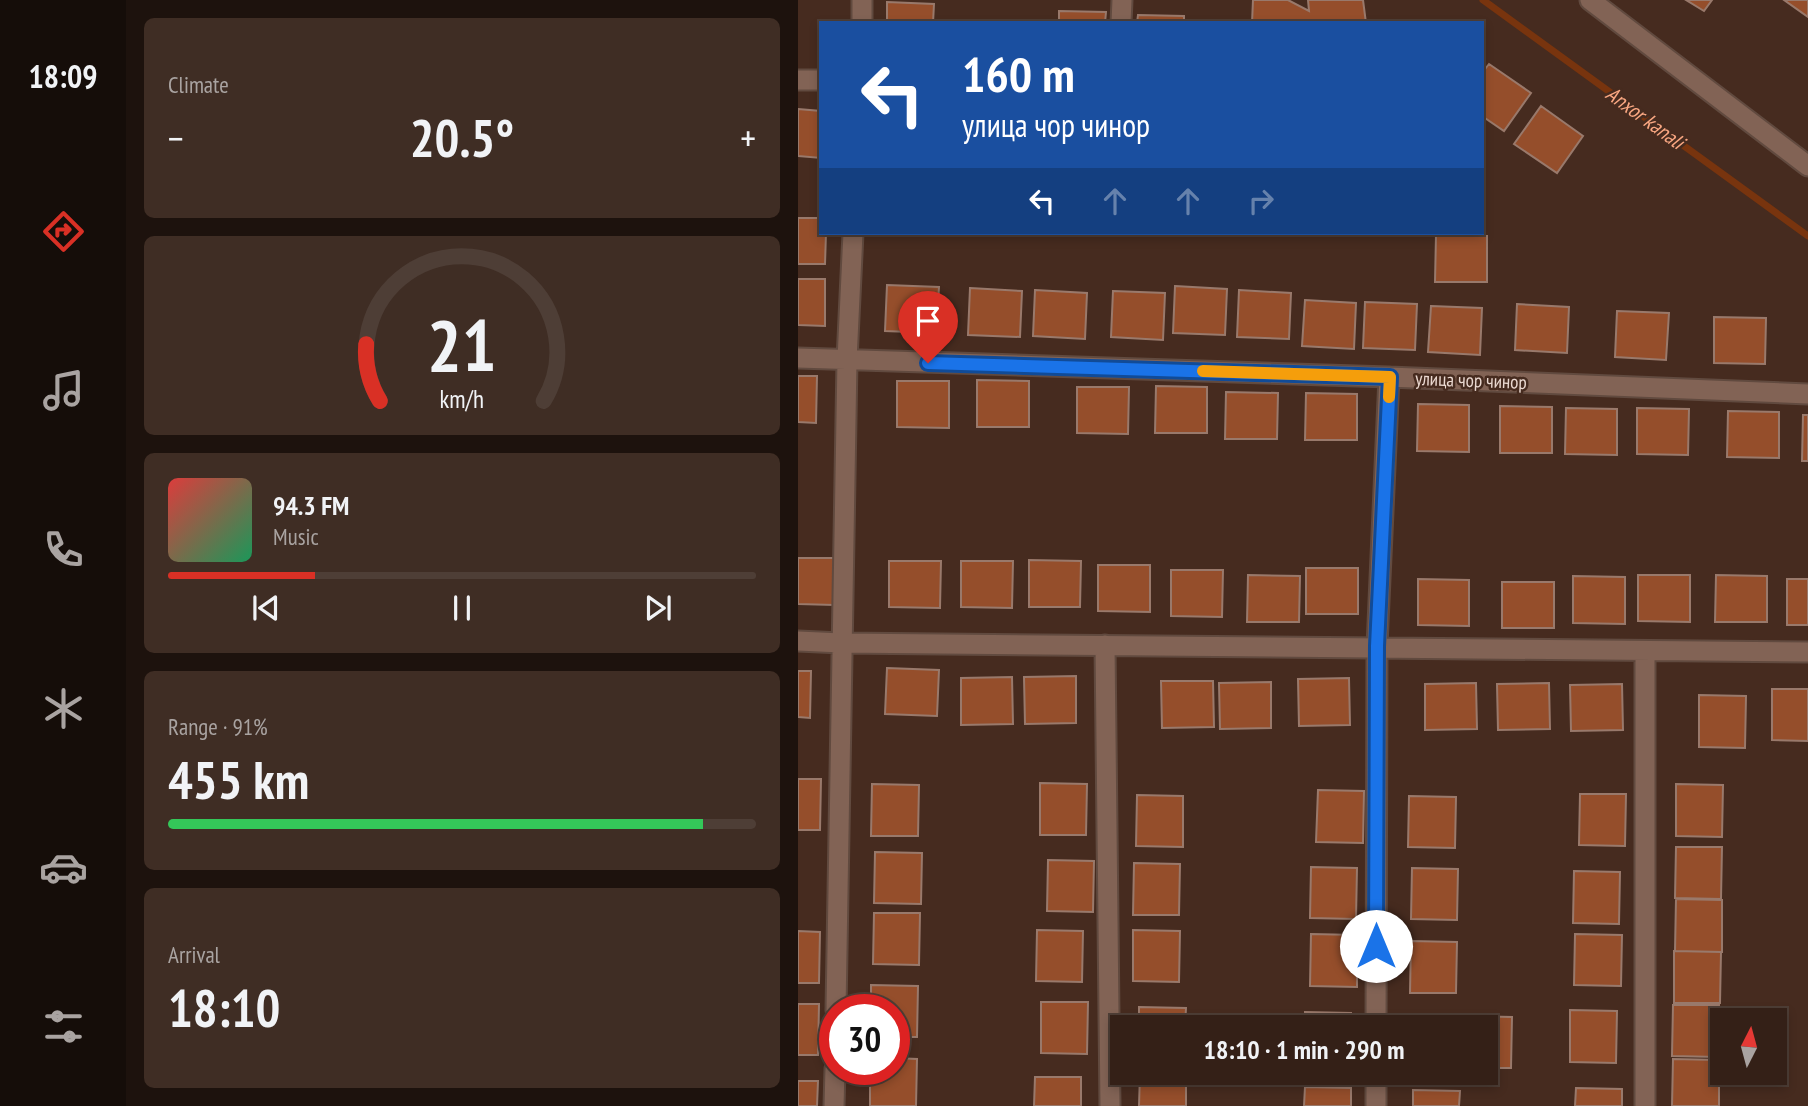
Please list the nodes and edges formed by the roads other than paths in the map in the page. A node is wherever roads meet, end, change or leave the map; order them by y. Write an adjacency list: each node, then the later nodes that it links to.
1 (862, 0): 4 (street)
2 (1122, 0): 5 (street)
3 (1590, 0): 8 (street)
4 (862, 21)
5 (1121, 21)
6 (798, 80): 7 (street)
7 (819, 80)
8 (1808, 166)
9 (853, 235): 11 (street)
10 (798, 358): 11 (street, улица чор чинор)
11 (847, 360): 12 (street, улица чор чинор); 15 (street)
12 (1390, 377): 13 (street, улица чор чинор); 17 (street)
13 (1808, 394)
14 (798, 641): 15 (street)
15 (841, 643): 16 (street); 20 (street)
16 (1105, 645): 17 (street); 25 (street)
17 (1377, 646): 18 (street); 21 (street)
18 (1645, 652): 19 (street); 27 (street)
19 (1808, 652)
20 (836, 994)
21 (1376, 1015)
22 (835, 1085): 24 (street)
23 (1376, 1085): 26 (street)
24 (834, 1106)
25 (1110, 1106)
26 (1376, 1106)
27 (1645, 1106)

